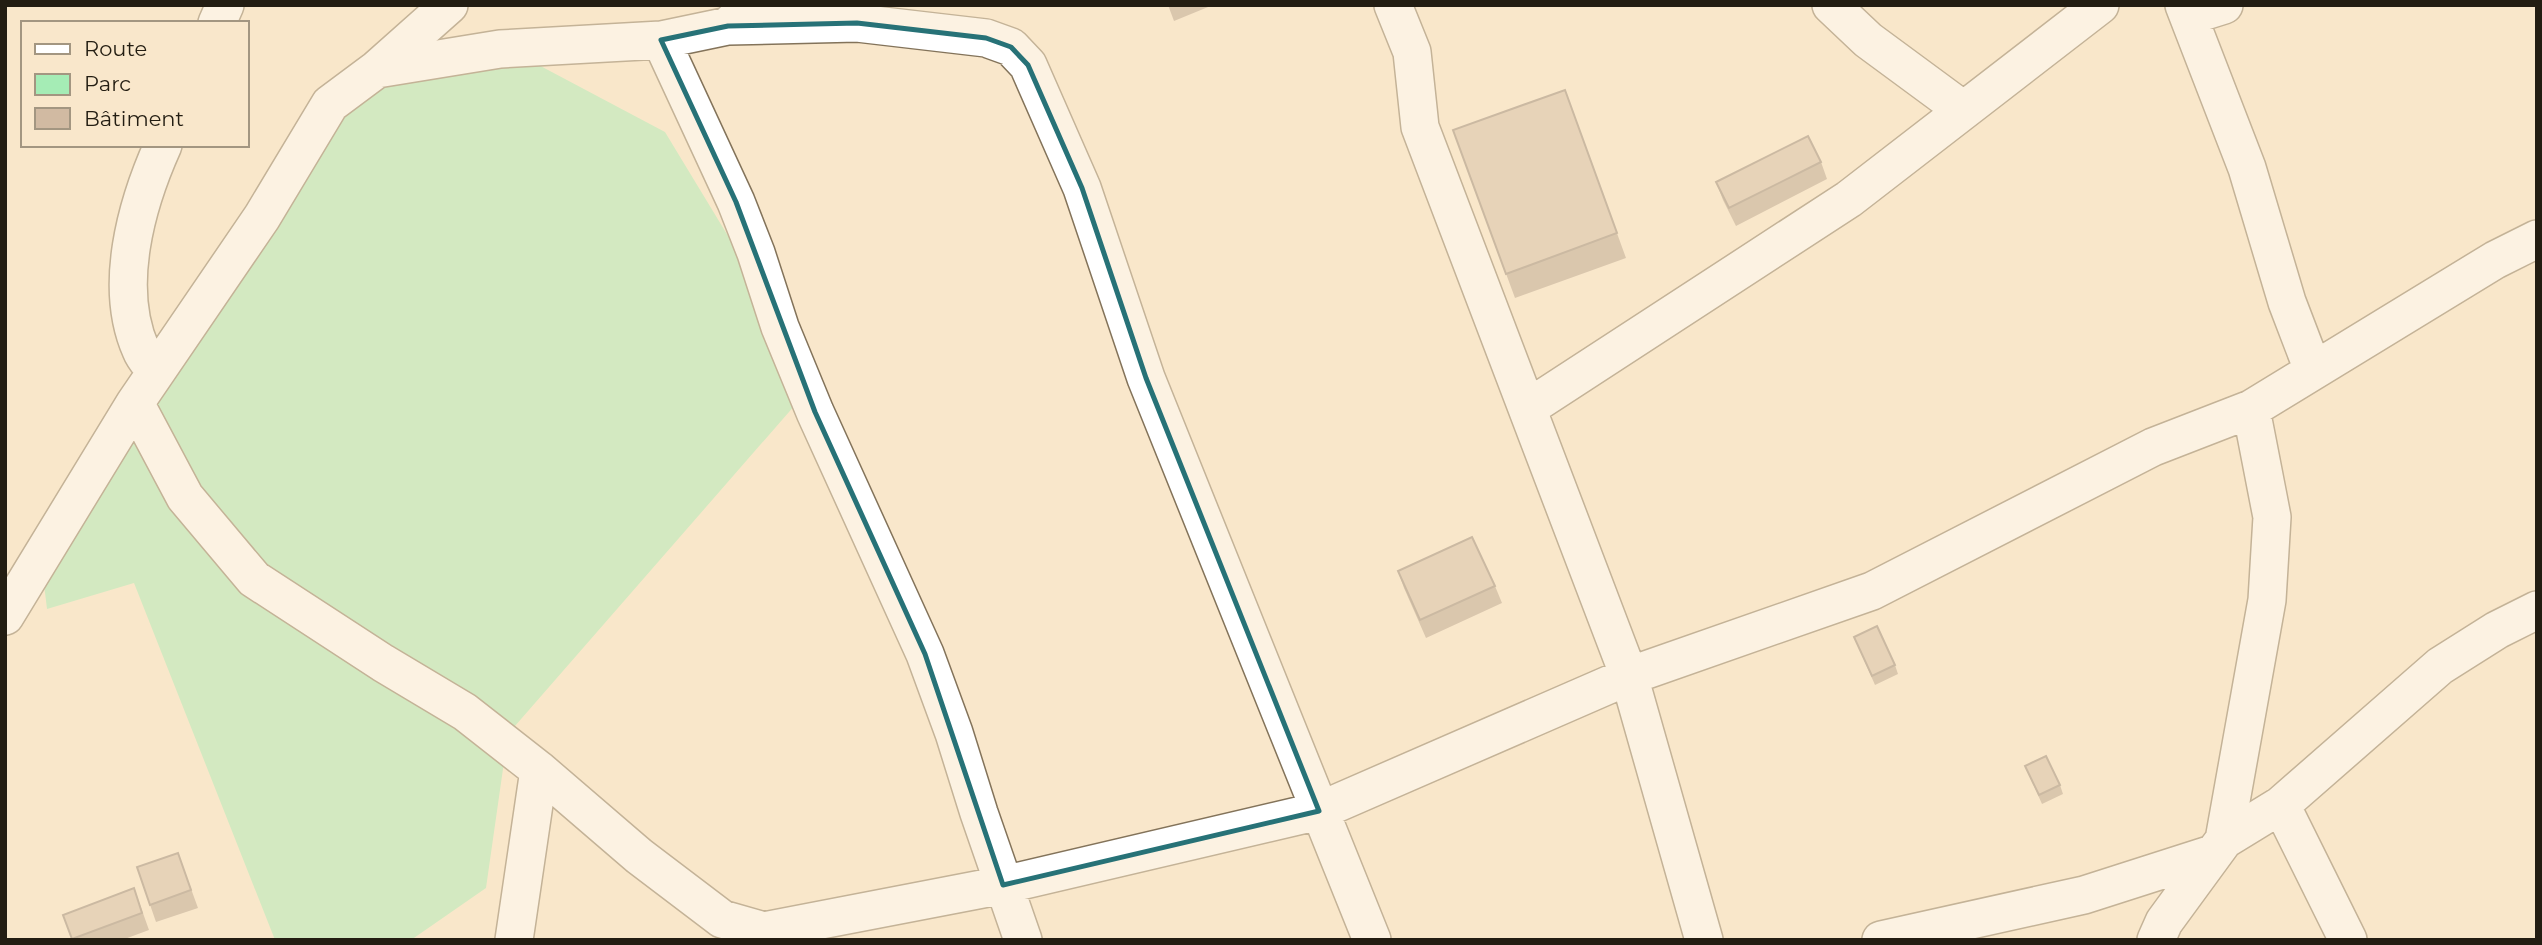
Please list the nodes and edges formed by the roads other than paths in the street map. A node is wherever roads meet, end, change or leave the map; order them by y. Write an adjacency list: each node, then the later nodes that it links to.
1 (225, 5): 9 (street)
2 (449, 5): 11 (street)
3 (1393, 5): 18 (street)
4 (1831, 5): 12 (street)
5 (2100, 5): 12 (street)
6 (2224, 5): 7 (street)
7 (2187, 11): 15 (street)
8 (739, 15): 10 (street); 25 (street)
9 (218, 21)
10 (661, 40): 11 (street); 27 (street)
11 (377, 69): 16 (street)
12 (1964, 110): 18 (street)
13 (162, 147): 16 (street)
14 (2537, 239): 15 (street)
15 (2313, 370): 19 (street)
16 (156, 372): 17 (street)
17 (135, 403): 21 (street); 23 (street)
18 (1528, 408): 22 (street)
19 (2251, 409): 22 (street); 26 (street)
20 (2537, 610): 24 (street)
21 (5, 616)
22 (1629, 676): 25 (street); 32 (street)
23 (540, 770): 28 (street); 29 (street)
24 (2281, 805): 26 (street); 35 (street)
25 (1319, 811): 27 (street); 31 (street)
26 (2218, 847): 33 (street); 34 (street)
27 (1003, 885): 28 (street); 30 (street)
28 (770, 934)
29 (514, 940)
30 (1023, 940)
31 (1372, 940)
32 (1704, 940)
33 (1881, 940)
34 (2155, 940)
35 (2348, 940)

